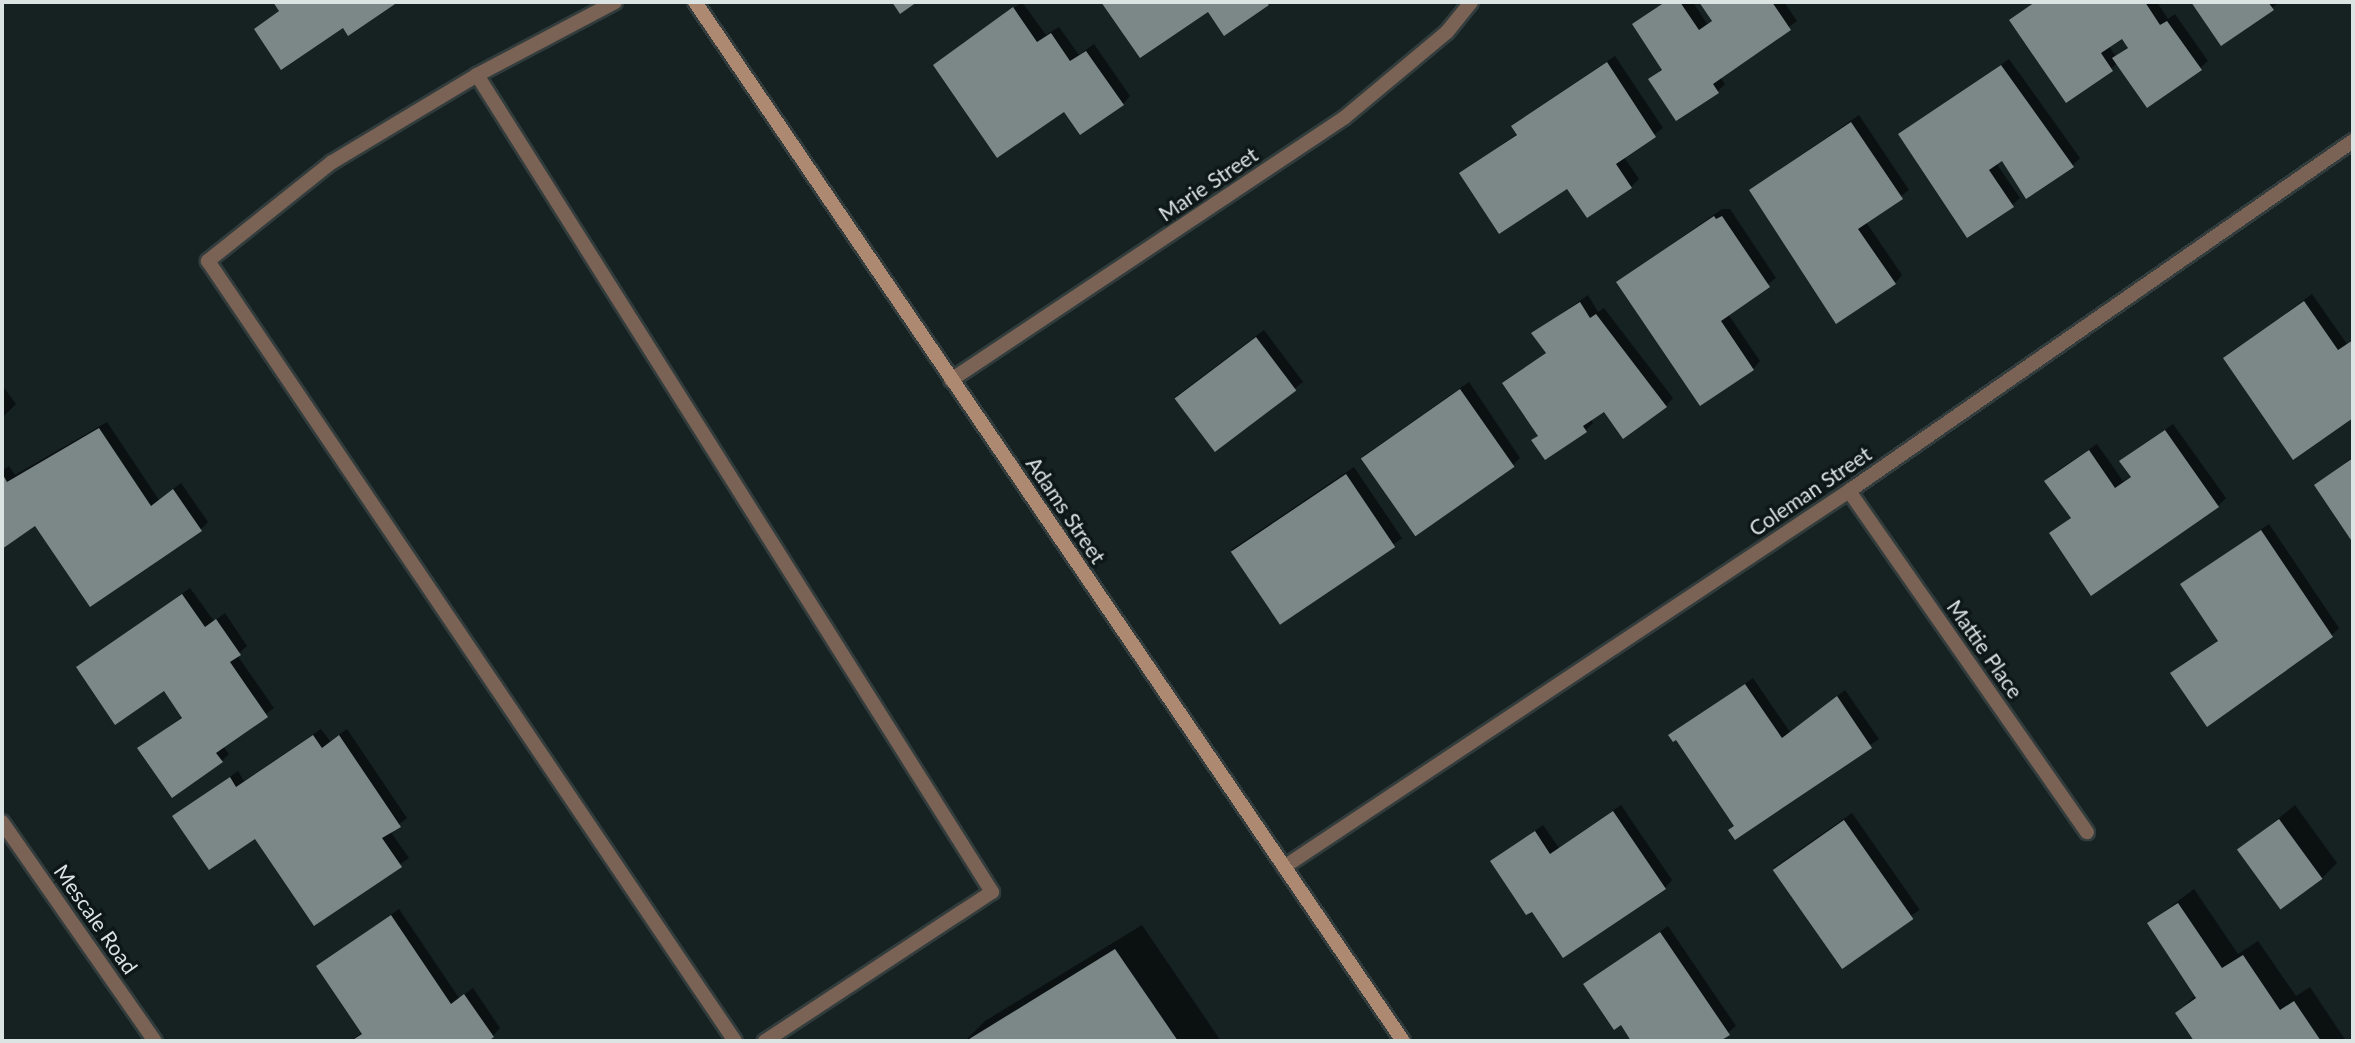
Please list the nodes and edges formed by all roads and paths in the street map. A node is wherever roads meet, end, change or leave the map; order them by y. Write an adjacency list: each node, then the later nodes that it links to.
1 (615, 2): 4 (street)
2 (695, 2): 6 (main road, Adams Street)
3 (1471, 2): 6 (street, Marie Street)
4 (477, 75): 12 (street); 13 (street)
5 (2353, 141): 7 (street, Coleman Street)
6 (951, 380): 10 (main road, Adams Street)
7 (1849, 491): 9 (street, Mattie Place); 10 (street, Coleman Street)
8 (2, 821): 11 (street, Mescale Road)
9 (2087, 832)
10 (1284, 867): 14 (main road, Adams Street)
11 (155, 1041)
12 (736, 1041)
13 (765, 1041)
14 (1403, 1041)

